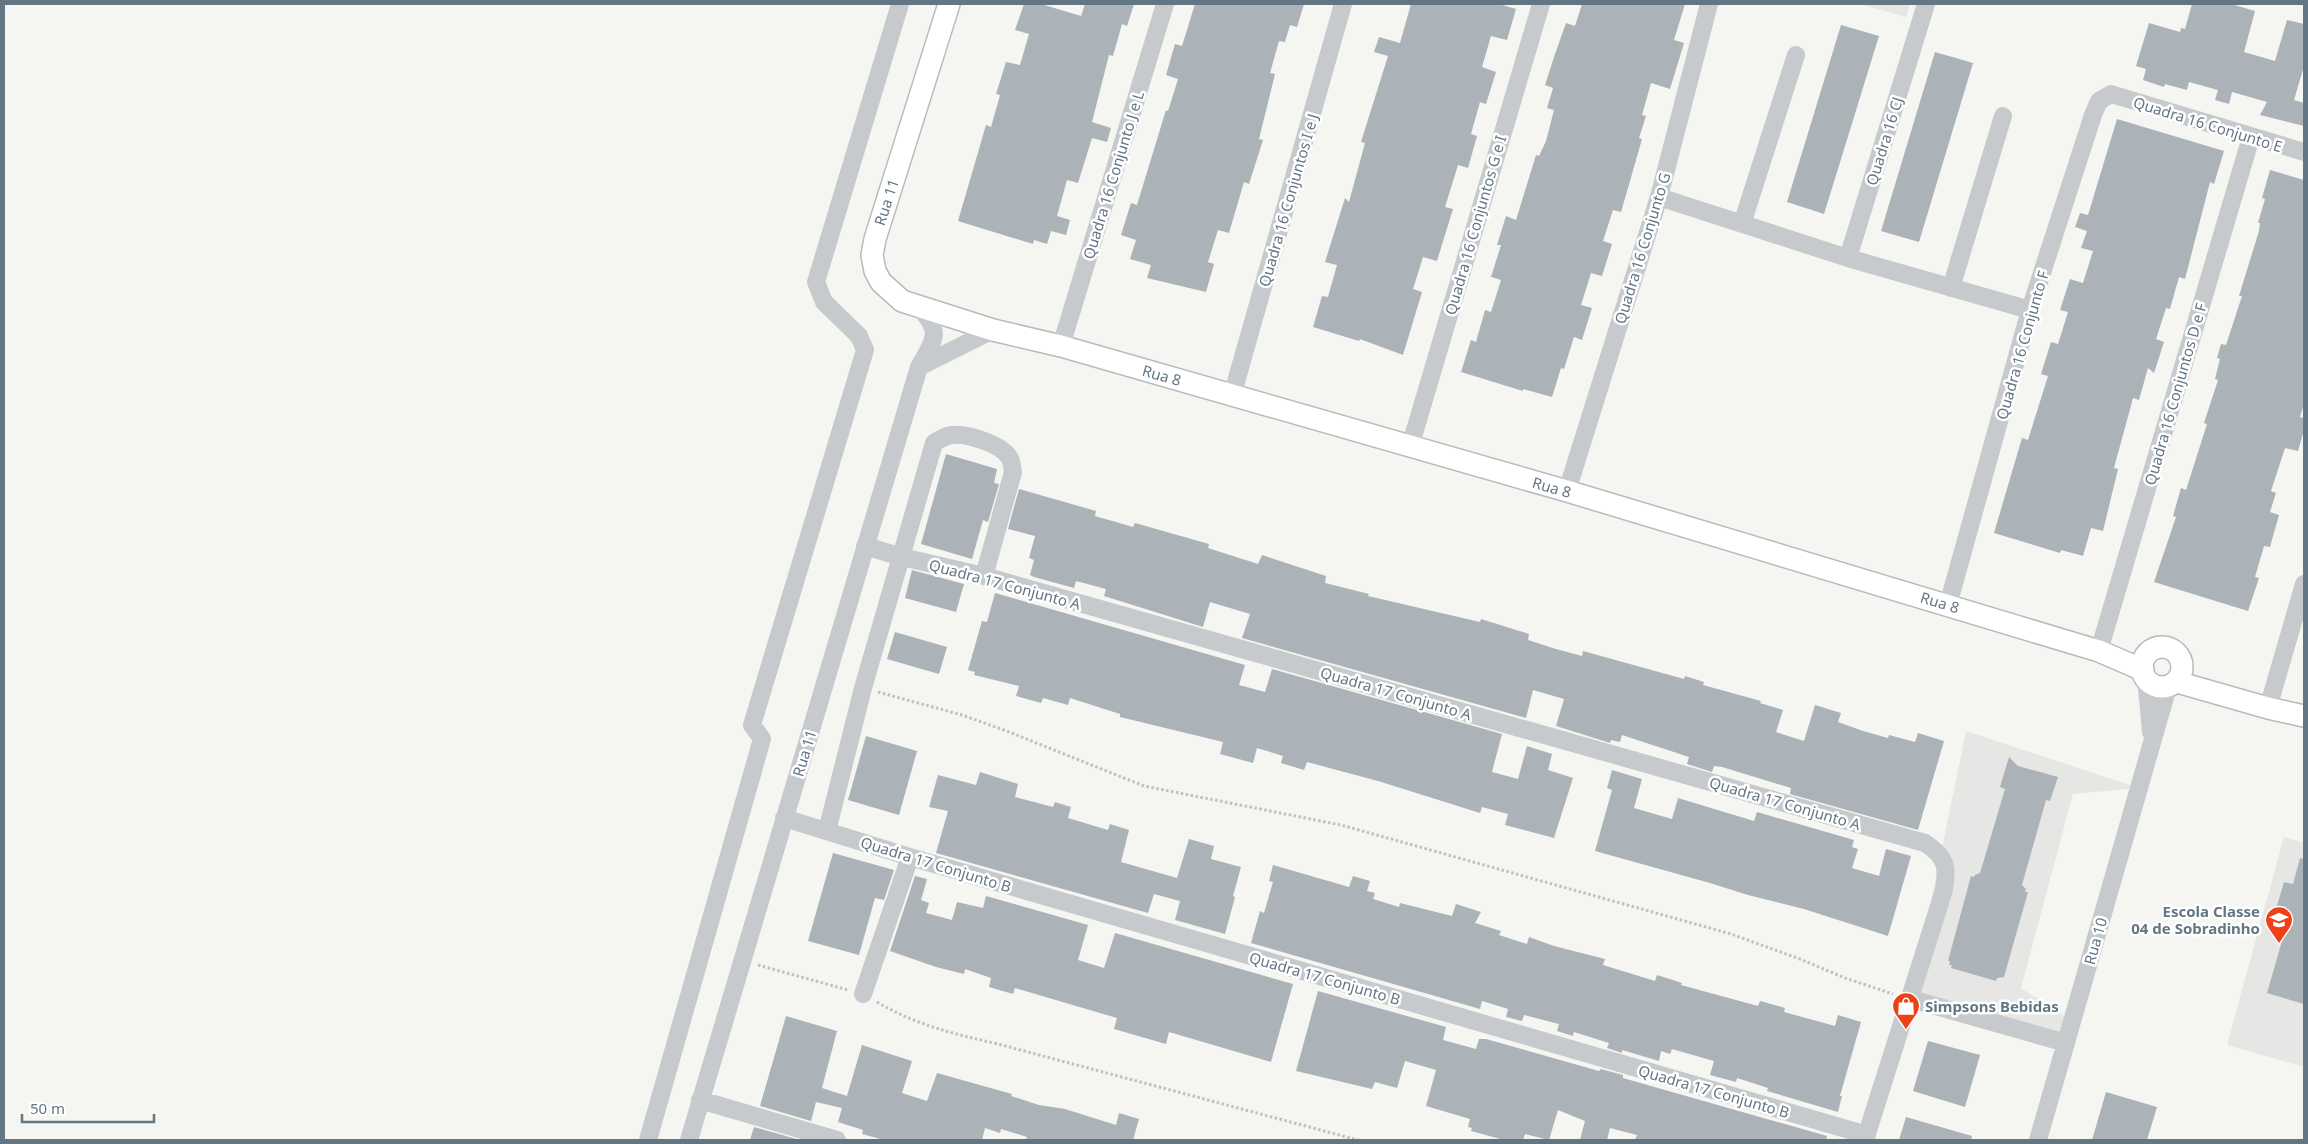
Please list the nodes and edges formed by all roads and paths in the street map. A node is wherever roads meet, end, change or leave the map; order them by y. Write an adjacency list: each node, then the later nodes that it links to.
1 (900, 4): 46 (street)
2 (949, 4): 17 (main road, Rua 11)
3 (1165, 4): 20 (street, Quadra 16 Conjunto J e L)
4 (1343, 4): 22 (street, Quadra 16 Conjuntos I e J)
5 (1541, 4): 23 (street, Quadra 16 Conjuntos G e I)
6 (1709, 4): 13 (street, Quadra 16 Conjunto G)
7 (1926, 4): 15 (street, Quadra 16 CJ)
8 (1796, 55): 14 (street)
9 (2111, 94): 11 (street, Quadra 16 Conjunto E); 18 (street, Quadra 16 Conjunto F)
10 (2003, 116): 16 (street)
11 (2251, 137): 12 (street, Quadra 16 Conjunto E); 30 (street, Quadra 16 Conjuntos D e F)
12 (2304, 152)
13 (1659, 197): 14 (street); 24 (street, Quadra 16 Conjunto G)
14 (1742, 224): 15 (street)
15 (1848, 258): 16 (street)
16 (1951, 288): 18 (street)
17 (917, 306): 19 (main road, Rua 11); 21 (street, Rua 11)
18 (2030, 310): 29 (street, Quadra 16 Conjunto F)
19 (993, 330): 20 (main road, Rua 8); 21 (street)
20 (1061, 346): 22 (main road, Rua 8)
21 (919, 366): 25 (street, Rua 11)
22 (1232, 396): 23 (main road, Rua 8)
23 (1410, 447): 24 (main road, Rua 8)
24 (1566, 491): 29 (main road, Rua 8)
25 (865, 546): 26 (street, Quadra 17 Conjunto A); 37 (street, Rua 11)
26 (902, 557): 27 (street, Quadra 17 Conjunto A); 27 (street); 33 (street)
27 (984, 576): 42 (street, Quadra 17 Conjunto A)
28 (2304, 584): 34 (street)
29 (1948, 605): 30 (main road, Rua 8)
30 (2103, 652): 31 (main road, Rua 8)
31 (2145, 667): 32 (main road, Rua 8); 32 (main road); 36 (street, Rua 10)
32 (2175, 677): 34 (main road); 36 (street, Rua 10)
33 (863, 688): 38 (street); 42 (path)
34 (2268, 708): 35 (main road)
35 (2304, 716)
36 (2152, 742): 43 (street, Rua 10)
37 (784, 818): 38 (street, Quadra 17 Conjunto B); 40 (street, Rua 11)
38 (827, 831): 39 (street, Quadra 17 Conjunto B)
39 (910, 858): 41 (street); 45 (street, Quadra 17 Conjunto B)
40 (742, 960): 41 (path); 44 (street, Rua 11)
41 (863, 994): 49 (path)
42 (1911, 999): 43 (street); 45 (street)
43 (2066, 1043): 50 (street, Rua 10)
44 (700, 1100): 47 (street, Rua 11); 48 (street)
45 (1866, 1138)
46 (648, 1140)
47 (689, 1140)
48 (837, 1140)
49 (1358, 1140)
50 (2038, 1140)

